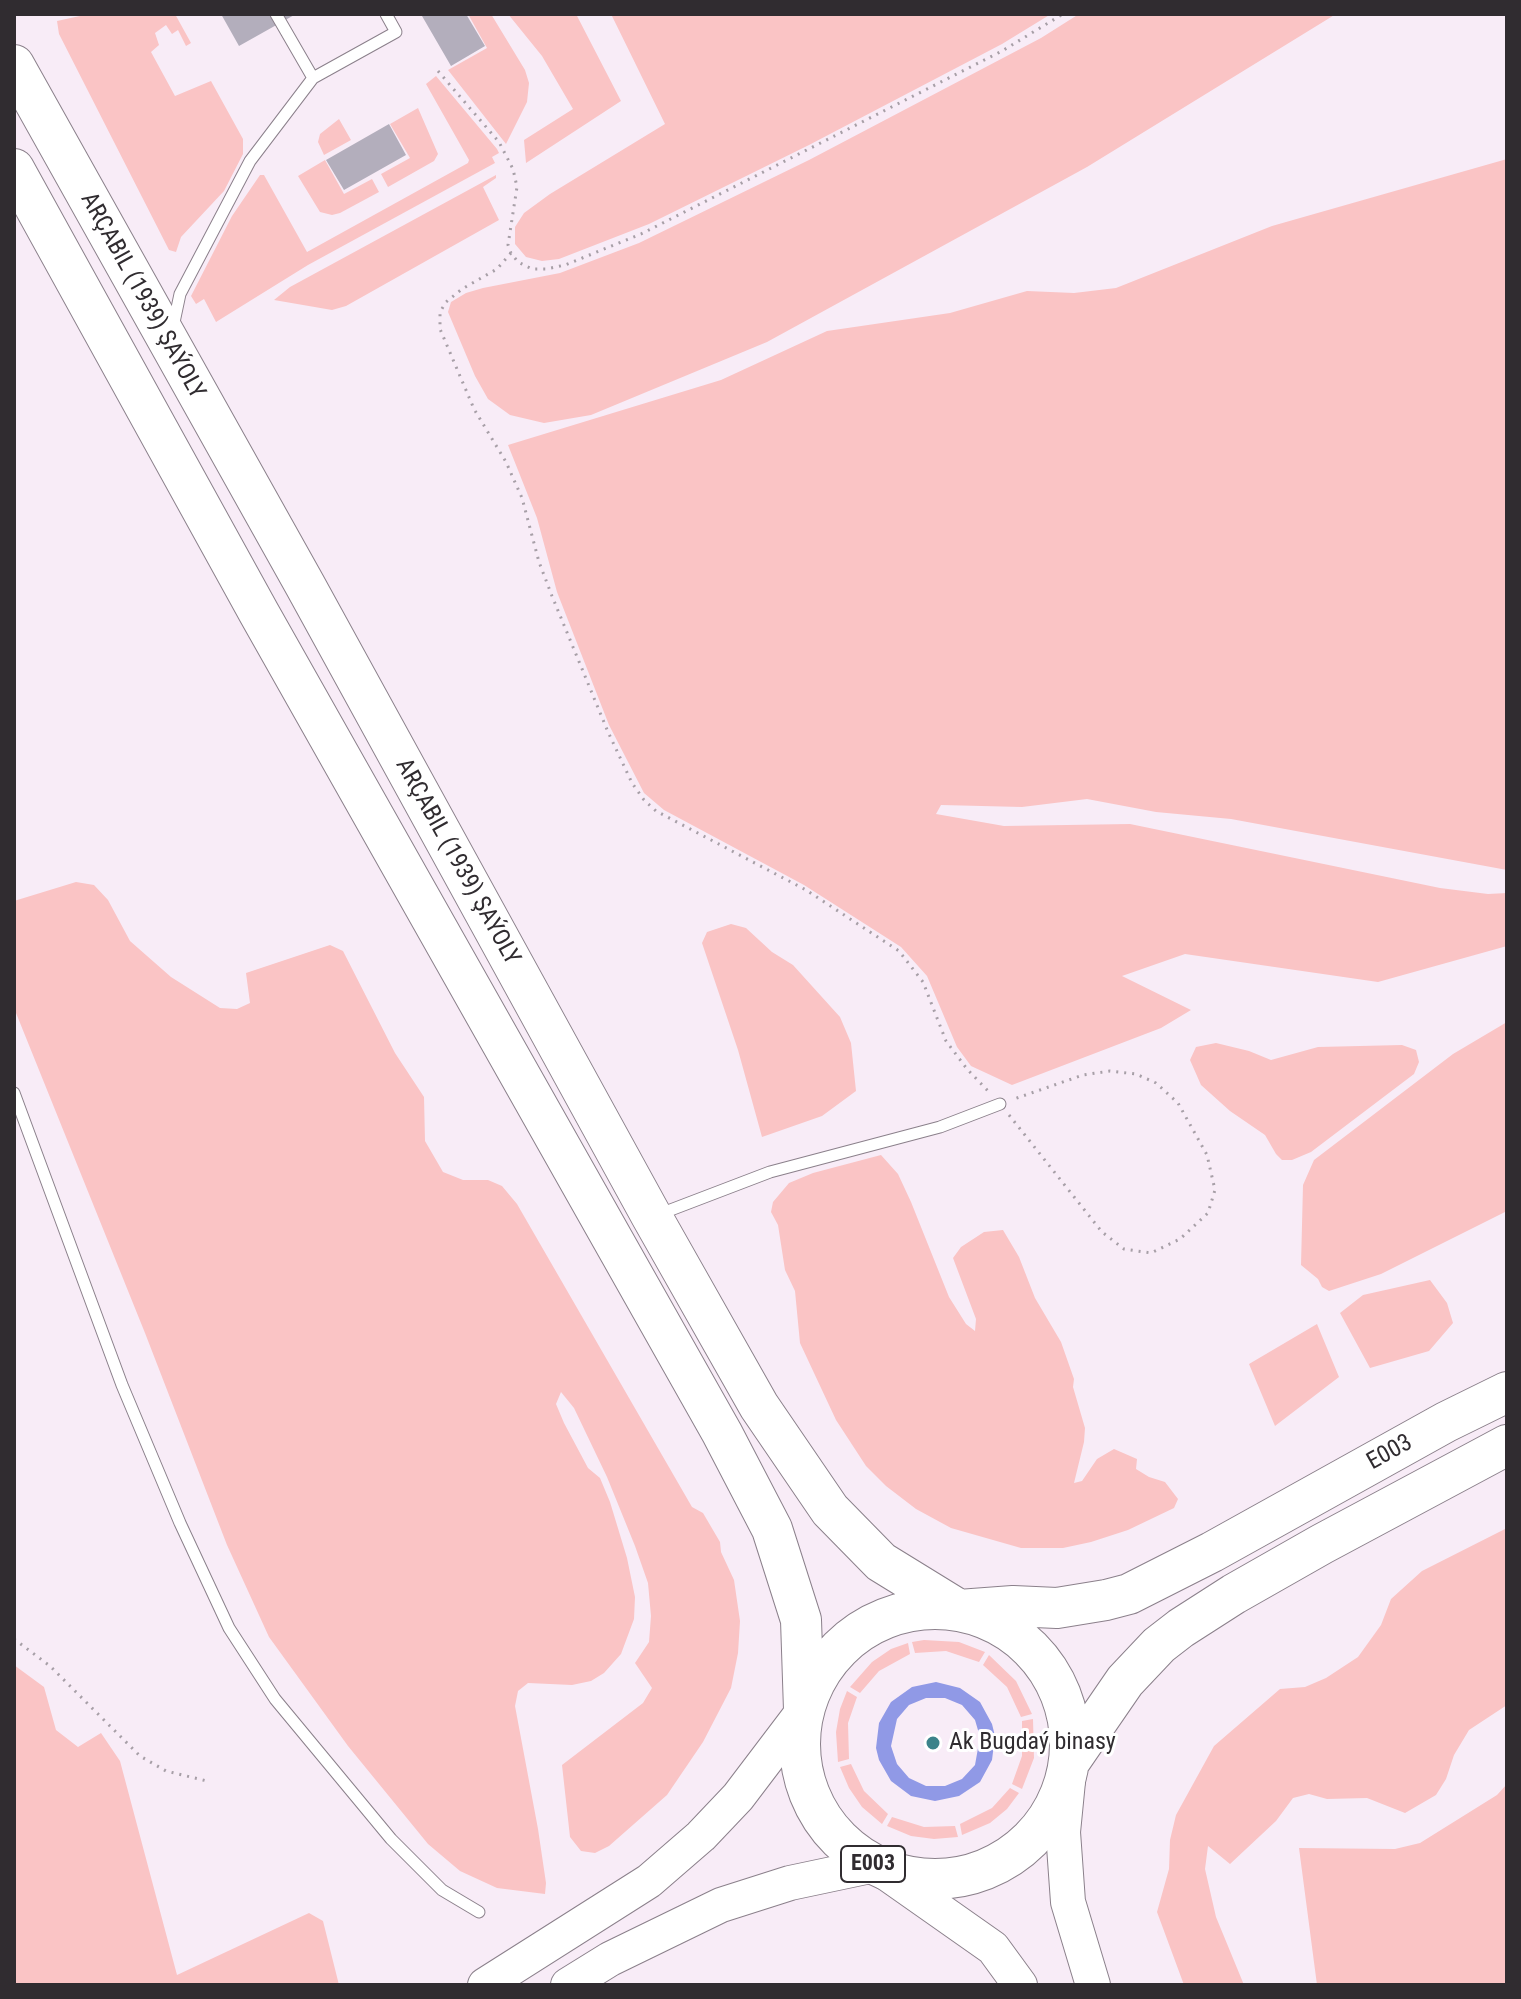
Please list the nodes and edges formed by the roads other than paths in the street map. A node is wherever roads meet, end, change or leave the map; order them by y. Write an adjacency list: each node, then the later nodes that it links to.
1 (276, 14): 4 (lane)
2 (386, 14): 4 (lane)
3 (14, 65): 6 (highway, ARÇABIL (1939) ŞAÝOLY)
4 (313, 78): 6 (lane)
5 (14, 169): 13 (highway, ARÇABIL (1939) ŞAÝOLY)
6 (172, 351): 9 (highway, ARÇABIL (1939) ŞAÝOLY)
7 (14, 1093): 16 (lane)
8 (1000, 1104): 9 (lane)
9 (652, 1217): 12 (highway, ARÇABIL (1939) ŞAÝOLY)
10 (1507, 1392): 12 (highway, E003)
11 (1507, 1445): 14 (highway, E003)
12 (959, 1610): 13 (highway, E003); 14 (highway, E003)
13 (804, 1710): 15 (highway, E003); 17 (main road)
14 (1070, 1761): 15 (highway, E003); 20 (main road)
15 (875, 1865): 18 (main road); 19 (main road)
16 (479, 1912)
17 (485, 1985)
18 (568, 1985)
19 (1020, 1985)
20 (1093, 1985)

